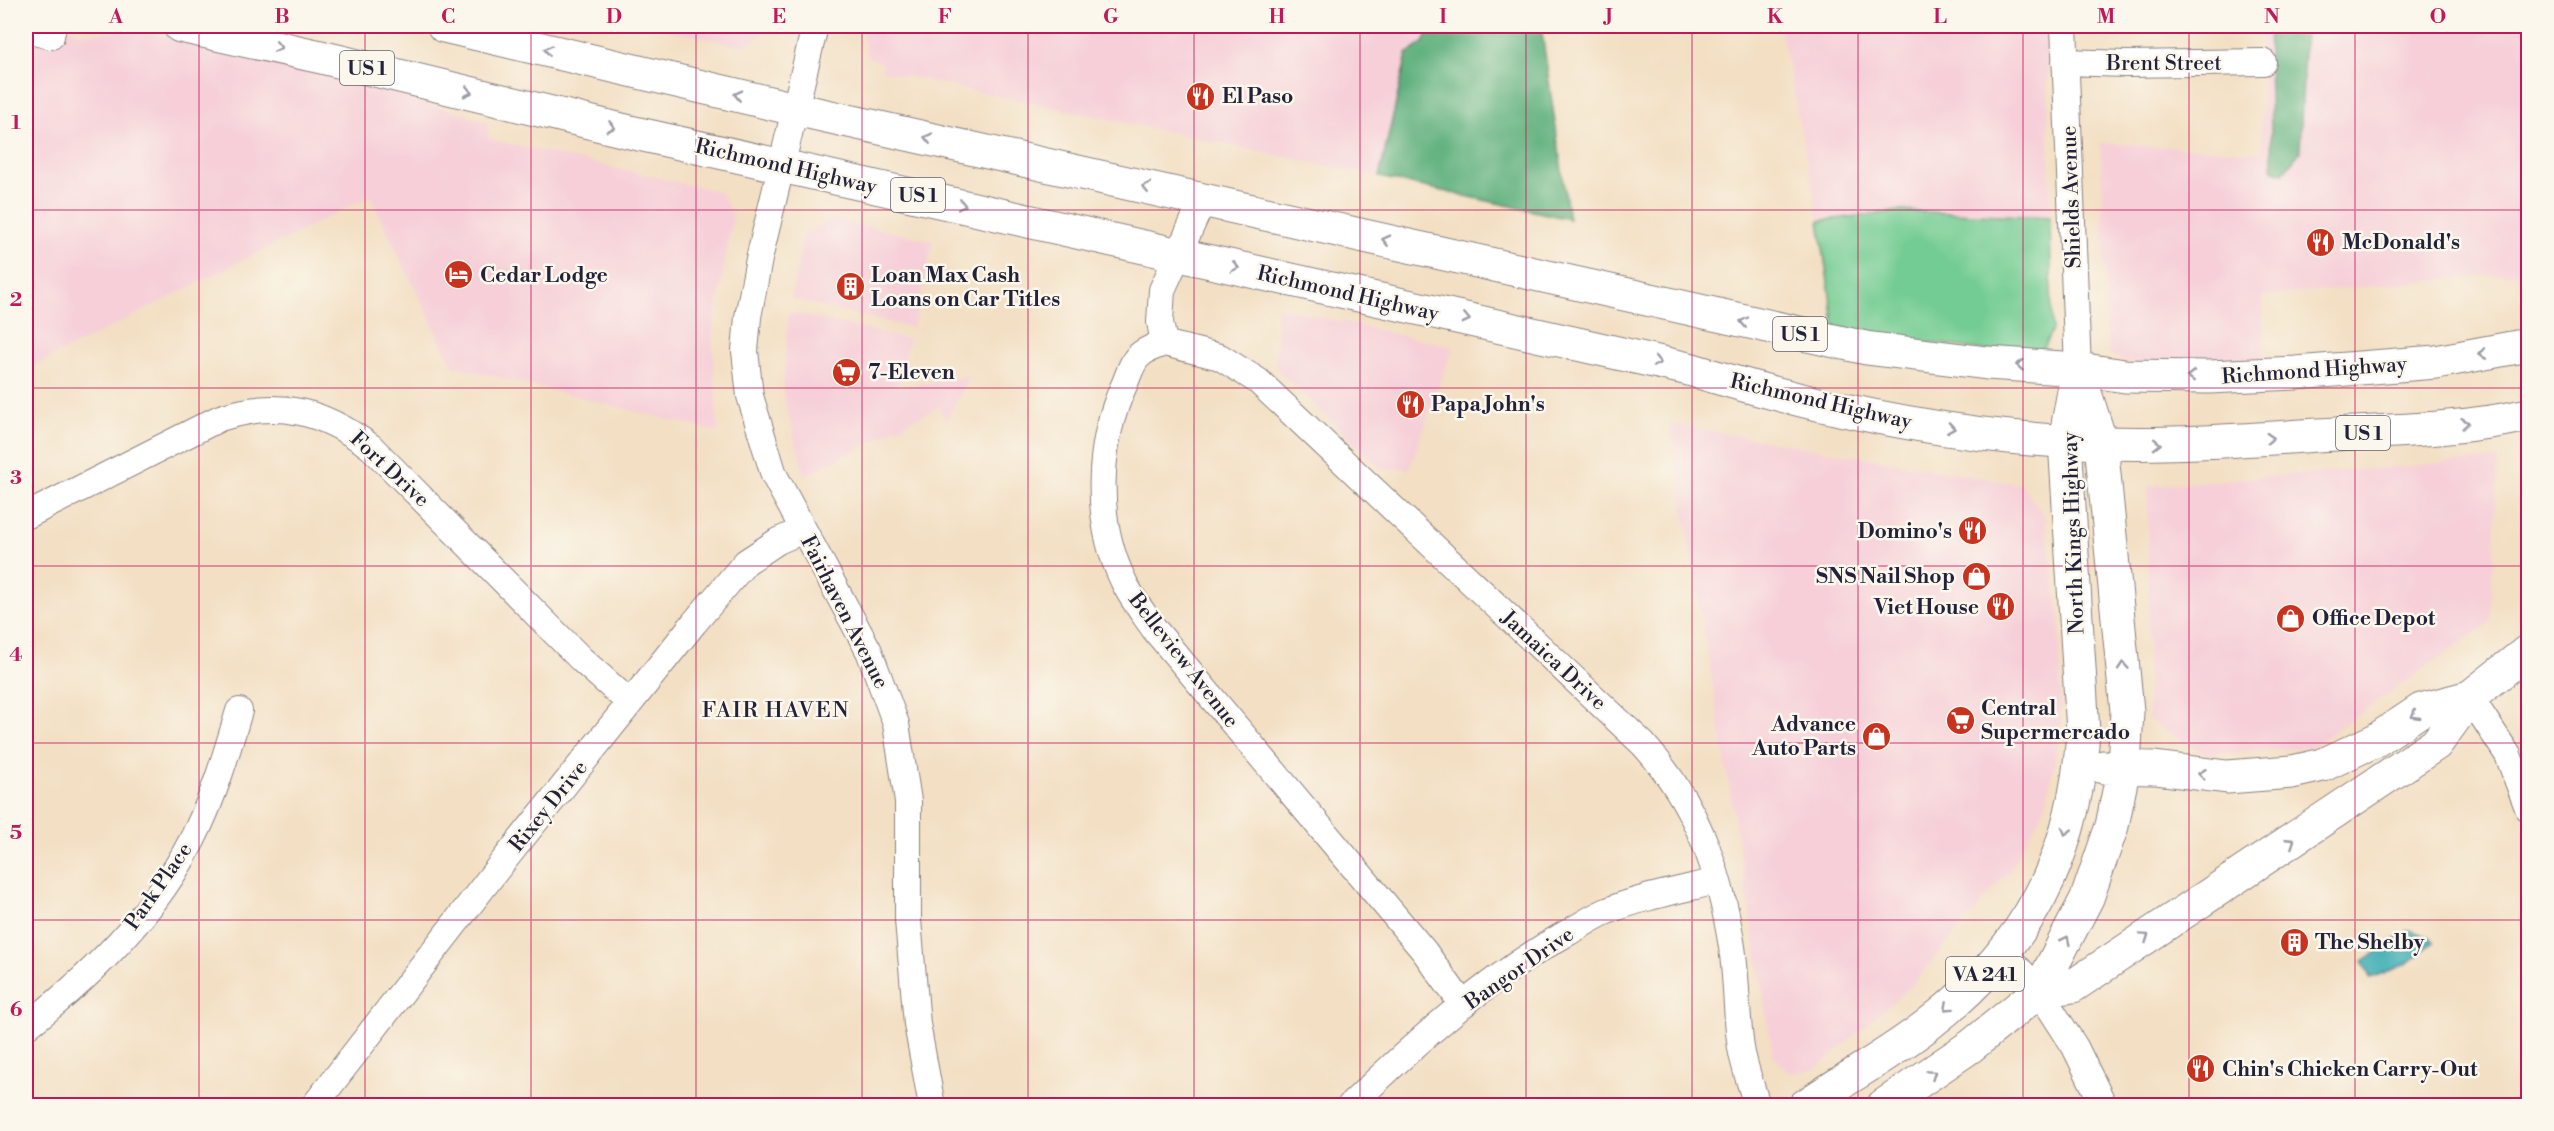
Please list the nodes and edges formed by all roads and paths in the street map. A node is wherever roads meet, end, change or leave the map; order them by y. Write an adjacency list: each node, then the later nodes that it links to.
1 (53, 26): 6 (street)
2 (180, 26): 10 (main road, Richmond Highway / US 1, one-way to 10)
3 (444, 26): 9 (main road, Richmond Highway / US 1, one-way to 3)
4 (815, 26): 9 (street, Fairhaven Avenue)
5 (2064, 26): 7 (street, Shields Avenue)
6 (26, 30)
7 (2065, 62): 8 (street, Brent Street); 15 (street, Shields Avenue)
8 (2263, 62)
9 (795, 109): 10 (street, Fairhaven Avenue); 11 (main road, Richmond Highway / US 1, one-way to 9)
10 (782, 166): 12 (main road, Richmond Highway / US 1, one-way to 12); 20 (street, Fairhaven Avenue)
11 (1203, 200): 12 (street); 15 (main road, Richmond Highway / US 1, one-way to 11)
12 (1178, 255): 13 (street); 17 (main road, Richmond Highway / US 1, one-way to 17)
13 (1164, 342): 28 (street, Jamaica Drive); 31 (street, Belleview Avenue)
14 (2529, 345): 15 (main road, Richmond Highway / US 1, one-way to 15)
15 (2078, 369): 17 (main road, North Kings Highway / VA 241); 18 (main road, North Kings Highway / VA 241)
16 (2529, 415): 18 (main road, Richmond Highway / US 1, one-way to 16)
17 (2065, 441): 18 (main road, Richmond Highway / US 1); 26 (main road, North Kings Highway / VA 241)
18 (2101, 443): 25 (main road, North Kings Highway / VA 241, one-way to 18)
19 (26, 516): 23 (street, Fort Drive)
20 (803, 530): 23 (street, Rixey Drive); 34 (street, Fairhaven Avenue)
21 (2529, 651): 22 (main road, North Kings Highway)
22 (2470, 697): 25 (main road, North Kings Highway, one-way to 25); 27 (street); 30 (main road, North Kings Highway, one-way to 22)
23 (630, 703): 33 (street, Rixey Drive)
24 (239, 711): 32 (street, Park Place)
25 (2124, 766): 26 (main road, North Kings Highway); 30 (main road, North Kings Highway / VA 241, one-way to 25)
26 (2081, 774): 29 (main road, North Kings Highway / VA 241, one-way to 29)
27 (2529, 808)
28 (1717, 881): 31 (street, Bangor Drive); 36 (street, Jamaica Drive)
29 (2004, 953): 30 (street); 37 (main road, North Kings Highway / VA 241, one-way to 37)
30 (2039, 992): 38 (main road, North Kings Highway / VA 241, one-way to 30); 39 (street)
31 (1463, 1005): 35 (street, Bangor Drive)
32 (26, 1027)
33 (314, 1106)
34 (932, 1106)
35 (1350, 1106)
36 (1757, 1106)
37 (1805, 1106)
38 (1883, 1106)
39 (2104, 1106)

